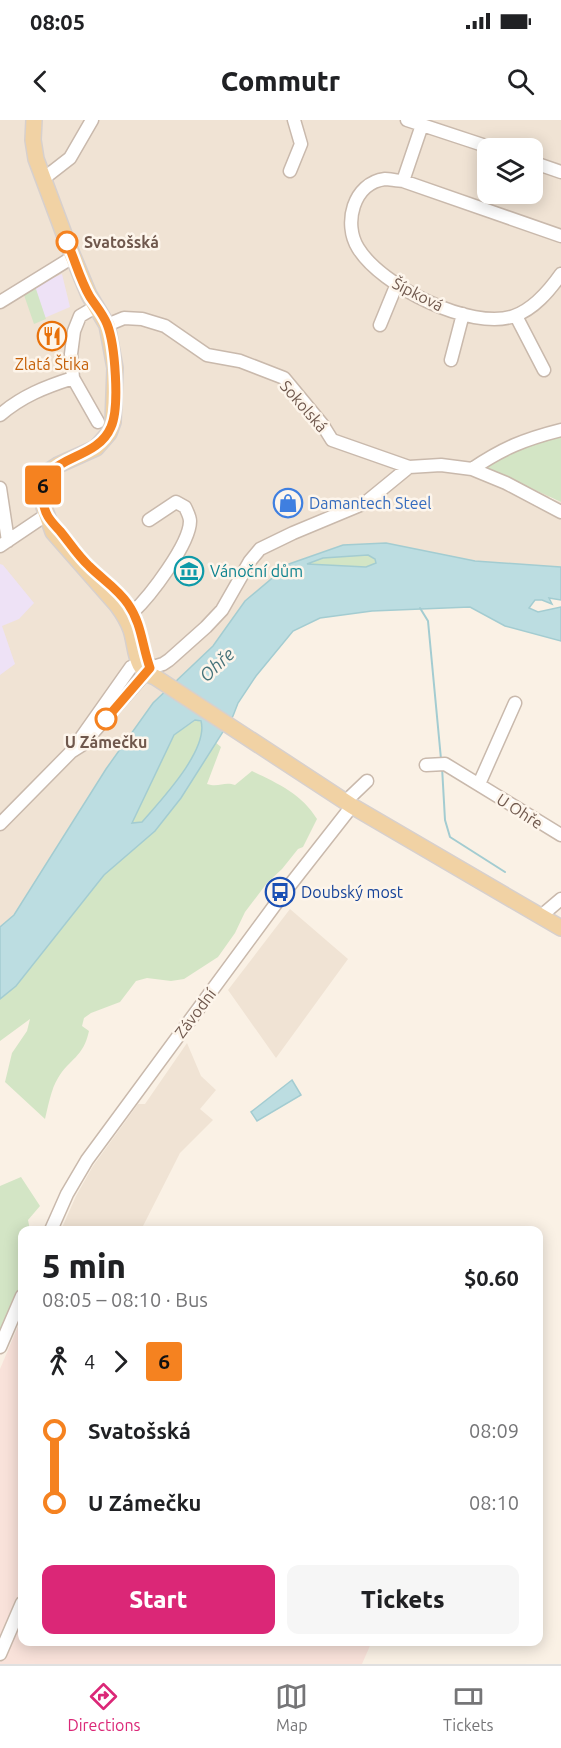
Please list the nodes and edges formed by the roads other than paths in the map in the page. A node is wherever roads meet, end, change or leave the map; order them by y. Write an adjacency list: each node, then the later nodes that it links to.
1 (34, 120): 10 (main road)
2 (92, 120): 10 (street)
3 (294, 120): 8 (street)
4 (406, 120): 5 (street)
5 (422, 125): 6 (street); 11 (street)
6 (477, 143)
7 (543, 166): 9 (street)
8 (290, 171)
9 (561, 172)
10 (44, 179): 13 (main road)
11 (403, 181): 12 (street); 15 (street, Šípková)
12 (561, 236)
13 (74, 257): 16 (street); 17 (main road)
14 (561, 274): 19 (street)
15 (396, 285): 18 (street, Šípková); 21 (street)
16 (0, 302)
17 (97, 306): 20 (main road); 24 (street)
18 (463, 314): 19 (street, Šípková); 22 (street)
19 (516, 316): 23 (street)
20 (107, 325): 28 (street, Sokolská); 32 (main road)
21 (380, 325)
22 (451, 360)
23 (544, 370)
24 (72, 378): 25 (street); 26 (street)
25 (0, 415)
26 (98, 422)
27 (561, 430): 29 (street)
28 (409, 468): 29 (street, Sokolská); 36 (street)
29 (472, 469): 31 (street, Sokolská)
30 (0, 488): 34 (street)
31 (561, 512)
32 (47, 518): 34 (street); 35 (main road)
33 (148, 520): 35 (street)
34 (4, 544)
35 (130, 615): 36 (main road); 36 (main road)
36 (147, 670): 41 (main road); 42 (street)
37 (515, 703): 40 (street, U Ohře)
38 (437, 764): 40 (street, U Ohře)
39 (367, 781): 41 (street)
40 (479, 784): 43 (street, U Ohře)
41 (349, 804): 45 (main road); 47 (street, Závodní)
42 (0, 824)
43 (561, 836)
44 (561, 900): 45 (street)
45 (541, 916): 46 (main road)
46 (561, 928)
47 (53, 1226)
48 (18, 1305): 49 (street)
49 (0, 1347)
50 (18, 1612): 51 (street)
51 (0, 1654)

